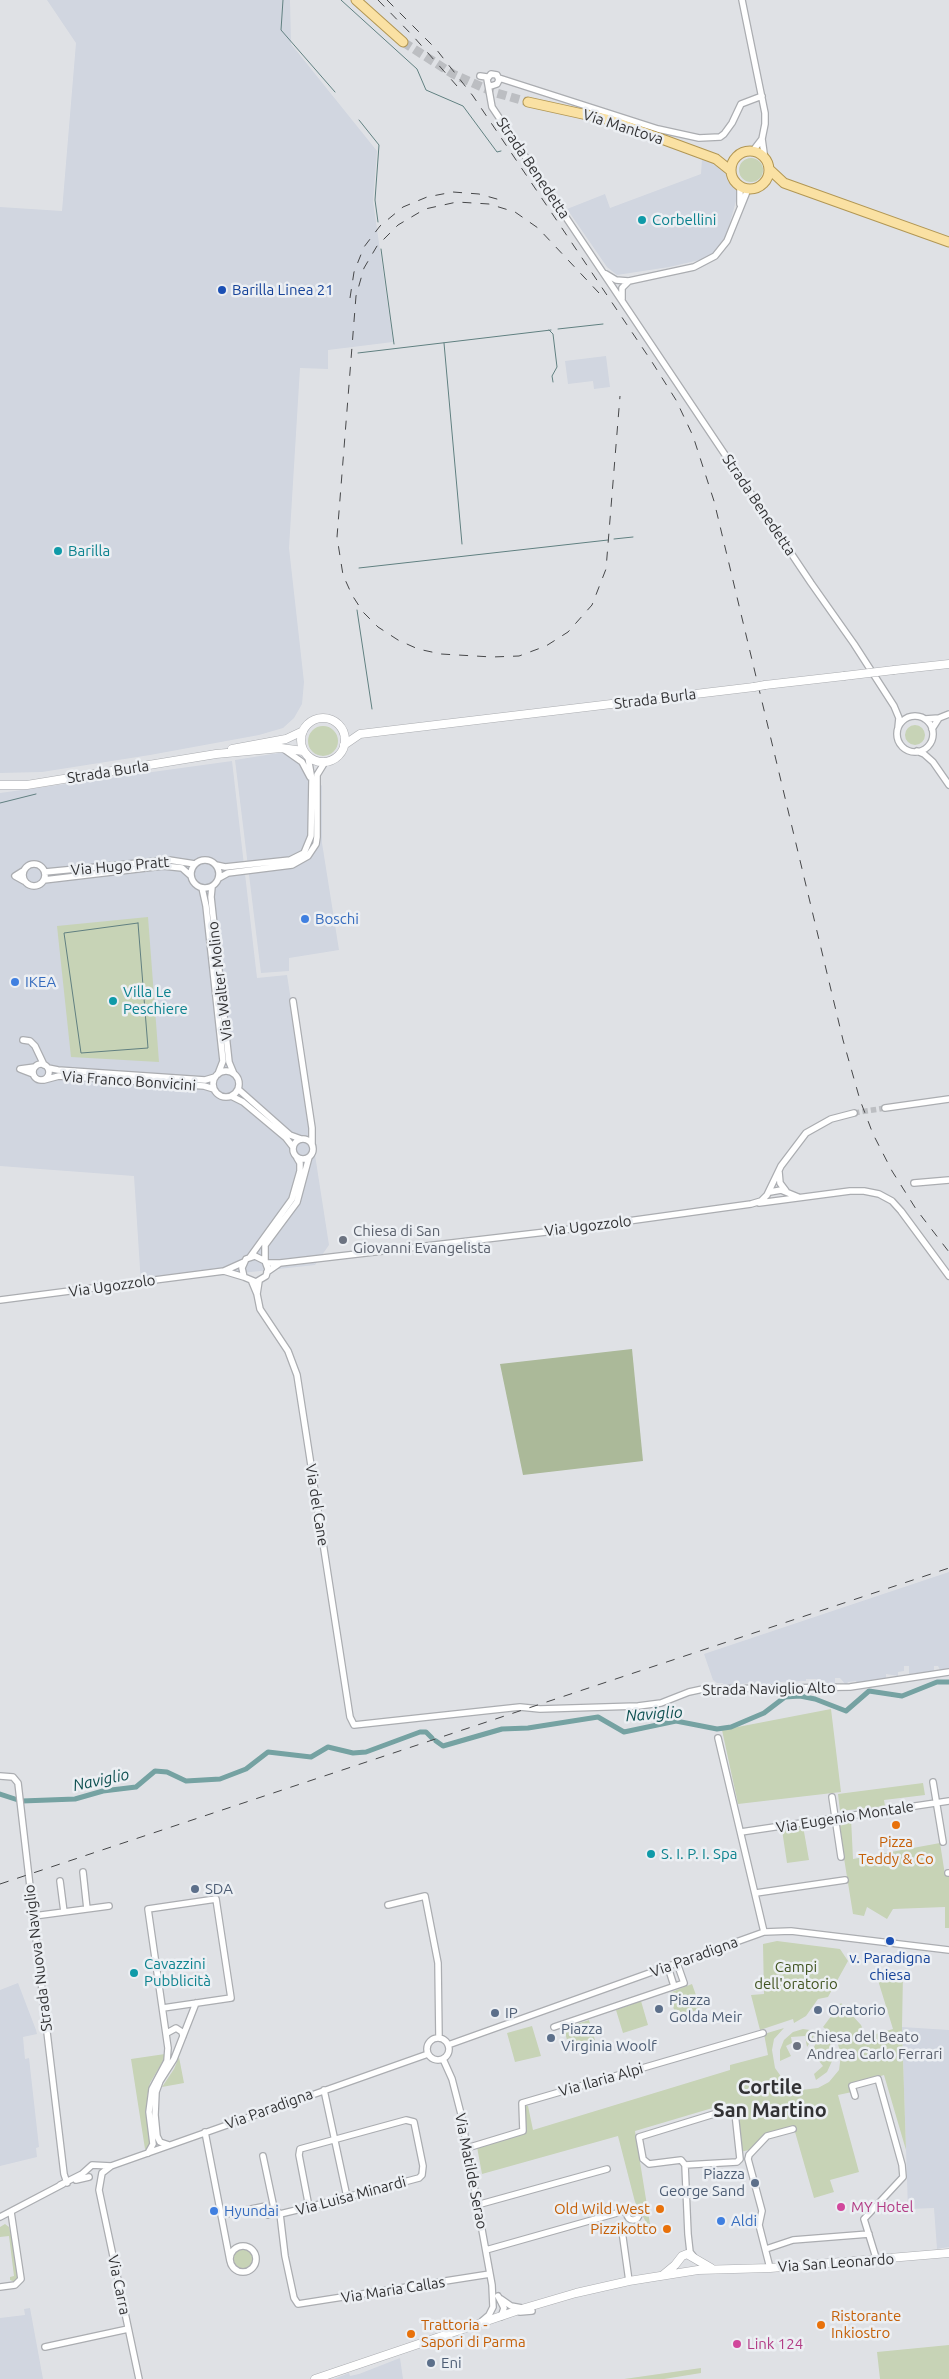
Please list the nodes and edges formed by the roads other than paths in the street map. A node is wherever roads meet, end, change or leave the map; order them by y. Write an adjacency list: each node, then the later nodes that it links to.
1 (356, 0): 3 (main road)
2 (742, 0): 4 (street)
3 (403, 42)
4 (762, 96): 6 (street); 17 (street, Strada Benedetta)
5 (528, 102): 9 (main road, Via Mantova)
6 (762, 139): 7 (street); 10 (street)
7 (752, 152): 8 (main road, Via Mantova); 10 (main road)
8 (736, 157): 9 (main road, Via Mantova); 11 (main road)
9 (716, 159): 11 (main road, Via Mantova)
10 (765, 160): 12 (main road)
11 (731, 170): 15 (main road, Via Mantova)
12 (769, 170): 13 (main road); 14 (main road)
13 (784, 183): 14 (main road); 16 (main road)
14 (763, 184): 15 (main road)
15 (744, 188): 19 (street)
16 (949, 242)
17 (601, 269): 18 (street, Strada Benedetta); 20 (street, Strada Benedetta)
18 (616, 280): 19 (street); 21 (street, Strada Benedetta)
19 (629, 281): 21 (street)
20 (609, 282): 21 (street); 22 (street, Strada Benedetta)
21 (622, 288): 22 (street, Strada Benedetta)
22 (624, 304): 24 (street, Strada Benedetta)
23 (949, 664): 33 (main road, Strada Burla, bridge)
24 (894, 706): 26 (street, Strada Benedetta); 29 (street, Strada Benedetta)
25 (949, 714): 27 (street, Strada Benedetta)
26 (912, 716): 28 (street, Strada Benedetta); 29 (street)
27 (939, 718): 28 (street, Strada Benedetta); 31 (street)
28 (925, 719): 31 (street)
29 (898, 728): 37 (street, Strada Benedetta)
30 (341, 729): 32 (main road, Strada Burla); 33 (main road, Strada Burla); 35 (main road)
31 (932, 729): 34 (street)
32 (303, 731): 38 (main road, Strada Burla); 39 (main road)
33 (360, 734): 35 (main road, Strada Burla)
34 (930, 742): 37 (street); 41 (street)
35 (344, 745): 40 (main road, Strada Burla)
36 (281, 748): 38 (main road, Strada Burla); 39 (main road, Strada Burla); 44 (street)
37 (916, 751): 41 (street, Strada Benedetta)
38 (216, 754): 42 (main road, Strada Burla)
39 (306, 754): 40 (main road, Strada Burla); 44 (street)
40 (325, 762): 49 (street)
41 (932, 762): 43 (street, Strada Benedetta)
42 (0, 785)
43 (949, 785)
44 (312, 791): 46 (street)
45 (195, 864): 46 (street); 47 (street, Via Hugo Pratt); 48 (street)
46 (216, 865): 49 (street)
47 (44, 872): 50 (street); 50 (street)
48 (191, 876): 50 (street, Via Hugo Pratt); 52 (street)
49 (219, 878): 51 (street)
50 (44, 880)
51 (212, 887): 52 (street); 59 (street, Via Walter Molino)
52 (202, 888): 60 (street, Via Walter Molino)
53 (293, 1001): 68 (street)
54 (23, 1040): 55 (street)
55 (38, 1056): 56 (street); 57 (street)
56 (36, 1066): 57 (street, Via Franco Bonvicini); 58 (street); 58 (street)
57 (46, 1066): 60 (street, Via Franco Bonvicini); 61 (street, Via Franco Bonvicini)
58 (33, 1074): 61 (street, Via Franco Bonvicini)
59 (234, 1074): 60 (street); 62 (street, Via Walter Molino)
60 (217, 1076): 63 (street, Via Walter Molino)
61 (44, 1080): 63 (street, Via Franco Bonvicini)
62 (238, 1089): 64 (street); 69 (street)
63 (214, 1090): 64 (street)
64 (231, 1096): 71 (street)
65 (949, 1099): 66 (street)
66 (885, 1108)
67 (854, 1113): 74 (street)
68 (312, 1128): 69 (street); 70 (street)
69 (301, 1139): 70 (street); 71 (street)
70 (312, 1145): 72 (street)
71 (293, 1147): 73 (street)
72 (309, 1157): 73 (street); 83 (street)
73 (297, 1158): 82 (street)
74 (779, 1170): 77 (street); 78 (street)
75 (949, 1180): 76 (street)
76 (914, 1183)
77 (772, 1189): 78 (street); 80 (street); 81 (street, Via Ugozzolo)
78 (786, 1192): 79 (street)
79 (803, 1197): 80 (street); 87 (street)
80 (788, 1200): 81 (street)
81 (753, 1204): 84 (street, Via Ugozzolo)
82 (246, 1259): 83 (street, Via Ugozzolo); 85 (street, Via Ugozzolo); 88 (street)
83 (266, 1262): 84 (street, Via Ugozzolo); 86 (street)
84 (280, 1263): 86 (street, Via Ugozzolo)
85 (224, 1271): 88 (street, Via Ugozzolo); 92 (street, Via Ugozzolo)
86 (267, 1272): 89 (street, Via Ugozzolo)
87 (949, 1276)
88 (244, 1277): 90 (street, Via Ugozzolo)
89 (260, 1281): 90 (street); 91 (street)
90 (252, 1282): 91 (street, Via del Cane)
91 (257, 1294): 94 (street, Via del Cane)
92 (0, 1300)
93 (949, 1672): 94 (street, Strada Naviglio Alto)
94 (353, 1724)
95 (718, 1738): 102 (street)
96 (0, 1776): 113 (street, Strada Nuova Naviglio)
97 (934, 1782): 100 (street)
98 (832, 1797): 101 (street)
99 (949, 1800): 100 (street, Via Eugenio Montale)
100 (937, 1802): 101 (street, Via Eugenio Montale); 103 (street)
101 (835, 1818): 102 (street, Via Eugenio Montale); 104 (street)
102 (741, 1832): 108 (street)
103 (943, 1842)
104 (841, 1857)
105 (83, 1872): 111 (street)
106 (845, 1880): 108 (street)
107 (60, 1881): 112 (street)
108 (756, 1893): 114 (street)
109 (388, 1905): 125 (street)
110 (109, 1906): 111 (street)
111 (87, 1909): 112 (street)
112 (64, 1912): 113 (street)
113 (34, 1916): 137 (street, Strada Nuova Naviglio)
114 (764, 1932): 115 (street, Via Paradigna); 116 (street, Via Paradigna)
115 (949, 1950)
116 (677, 1963): 117 (street, Via Paradigna); 118 (street)
117 (668, 1967): 118 (street); 126 (street, Via Paradigna)
118 (674, 1986): 121 (street)
119 (196, 2003): 120 (street); 120 (street); 124 (street)
120 (163, 2008): 122 (street)
121 (554, 2027)
122 (167, 2033): 124 (street); 136 (street)
123 (763, 2033): 135 (street, Via Ilaria Alpi)
124 (183, 2036): 134 (street)
125 (439, 2038): 126 (street); 127 (street)
126 (448, 2045): 128 (street)
127 (428, 2054): 128 (street); 129 (street, Via Paradigna)
128 (443, 2059): 135 (street, Via Matilde Serao)
129 (324, 2090): 132 (street, Via Paradigna); 133 (street)
130 (855, 2096): 159 (street)
131 (793, 2129): 162 (street)
132 (205, 2132): 134 (street, Via Paradigna); 153 (street)
133 (334, 2139): 147 (street); 147 (street, Via Luisa Minardi); 149 (street)
134 (171, 2144): 136 (street, Via Paradigna)
135 (467, 2148): 148 (street, Via Matilde Serao)
136 (148, 2153): 142 (street, Via Paradigna)
137 (62, 2154): 143 (street, Strada Nuova Naviglio); 145 (street, Strada Nuova Naviglio)
138 (264, 2156): 151 (street)
139 (685, 2165): 139 (street); 158 (street)
140 (607, 2169): 148 (street)
141 (88, 2170): 142 (street); 143 (street); 144 (street)
142 (101, 2172): 144 (street); 146 (street, Via Carra)
143 (75, 2177): 145 (street)
144 (90, 2178): 145 (street); 146 (street, Via Carra)
145 (67, 2182): 150 (street)
146 (99, 2190): 180 (street, Via Carra)
147 (347, 2197): 149 (street, Via Luisa Minardi)
148 (478, 2205): 163 (street, Via Matilde Serao)
149 (309, 2207): 151 (street, Via Luisa Minardi)
150 (11, 2212): 155 (street); 156 (street); 175 (street)
151 (280, 2214): 172 (street, Via Maria Callas)
152 (627, 2214): 163 (street)
153 (222, 2215): 154 (street); 160 (street)
154 (268, 2215)
155 (0, 2217)
156 (0, 2222)
157 (622, 2231): 174 (street)
158 (688, 2234): 165 (street); 166 (street)
159 (869, 2234): 162 (street); 168 (street)
160 (226, 2236): 161 (street); 167 (street)
161 (241, 2246): 167 (street); 167 (street)
162 (766, 2249): 169 (street)
163 (486, 2250): 172 (street, Via Matilde Serao)
164 (949, 2253): 168 (main road, Via San Leonardo)
165 (681, 2258): 166 (main road); 170 (main road); 173 (main road)
166 (695, 2258): 170 (main road); 171 (main road, Via San Leonardo)
167 (230, 2261)
168 (877, 2261): 169 (main road, Via San Leonardo)
169 (770, 2268): 171 (main road, Via San Leonardo)
170 (688, 2271): 171 (main road, Via San Leonardo); 173 (main road, Via San Leonardo)
171 (722, 2271)
172 (490, 2274): 176 (street, Via Matilde Serao)
173 (660, 2276): 174 (main road)
174 (629, 2281): 177 (main road)
175 (0, 2287)
176 (496, 2297): 177 (street); 178 (street, Via Matilde Serao); 179 (street)
177 (529, 2309): 178 (main road); 181 (main road)
178 (503, 2314): 179 (main road); 181 (street)
179 (482, 2321): 182 (main road)
180 (128, 2329): 183 (street); 185 (street, Via Carra)
181 (467, 2331): 182 (main road)
182 (422, 2343): 184 (main road)
183 (45, 2347)
184 (355, 2367): 186 (main road); 187 (main road)
185 (138, 2379)
186 (315, 2379)
187 (327, 2379)

